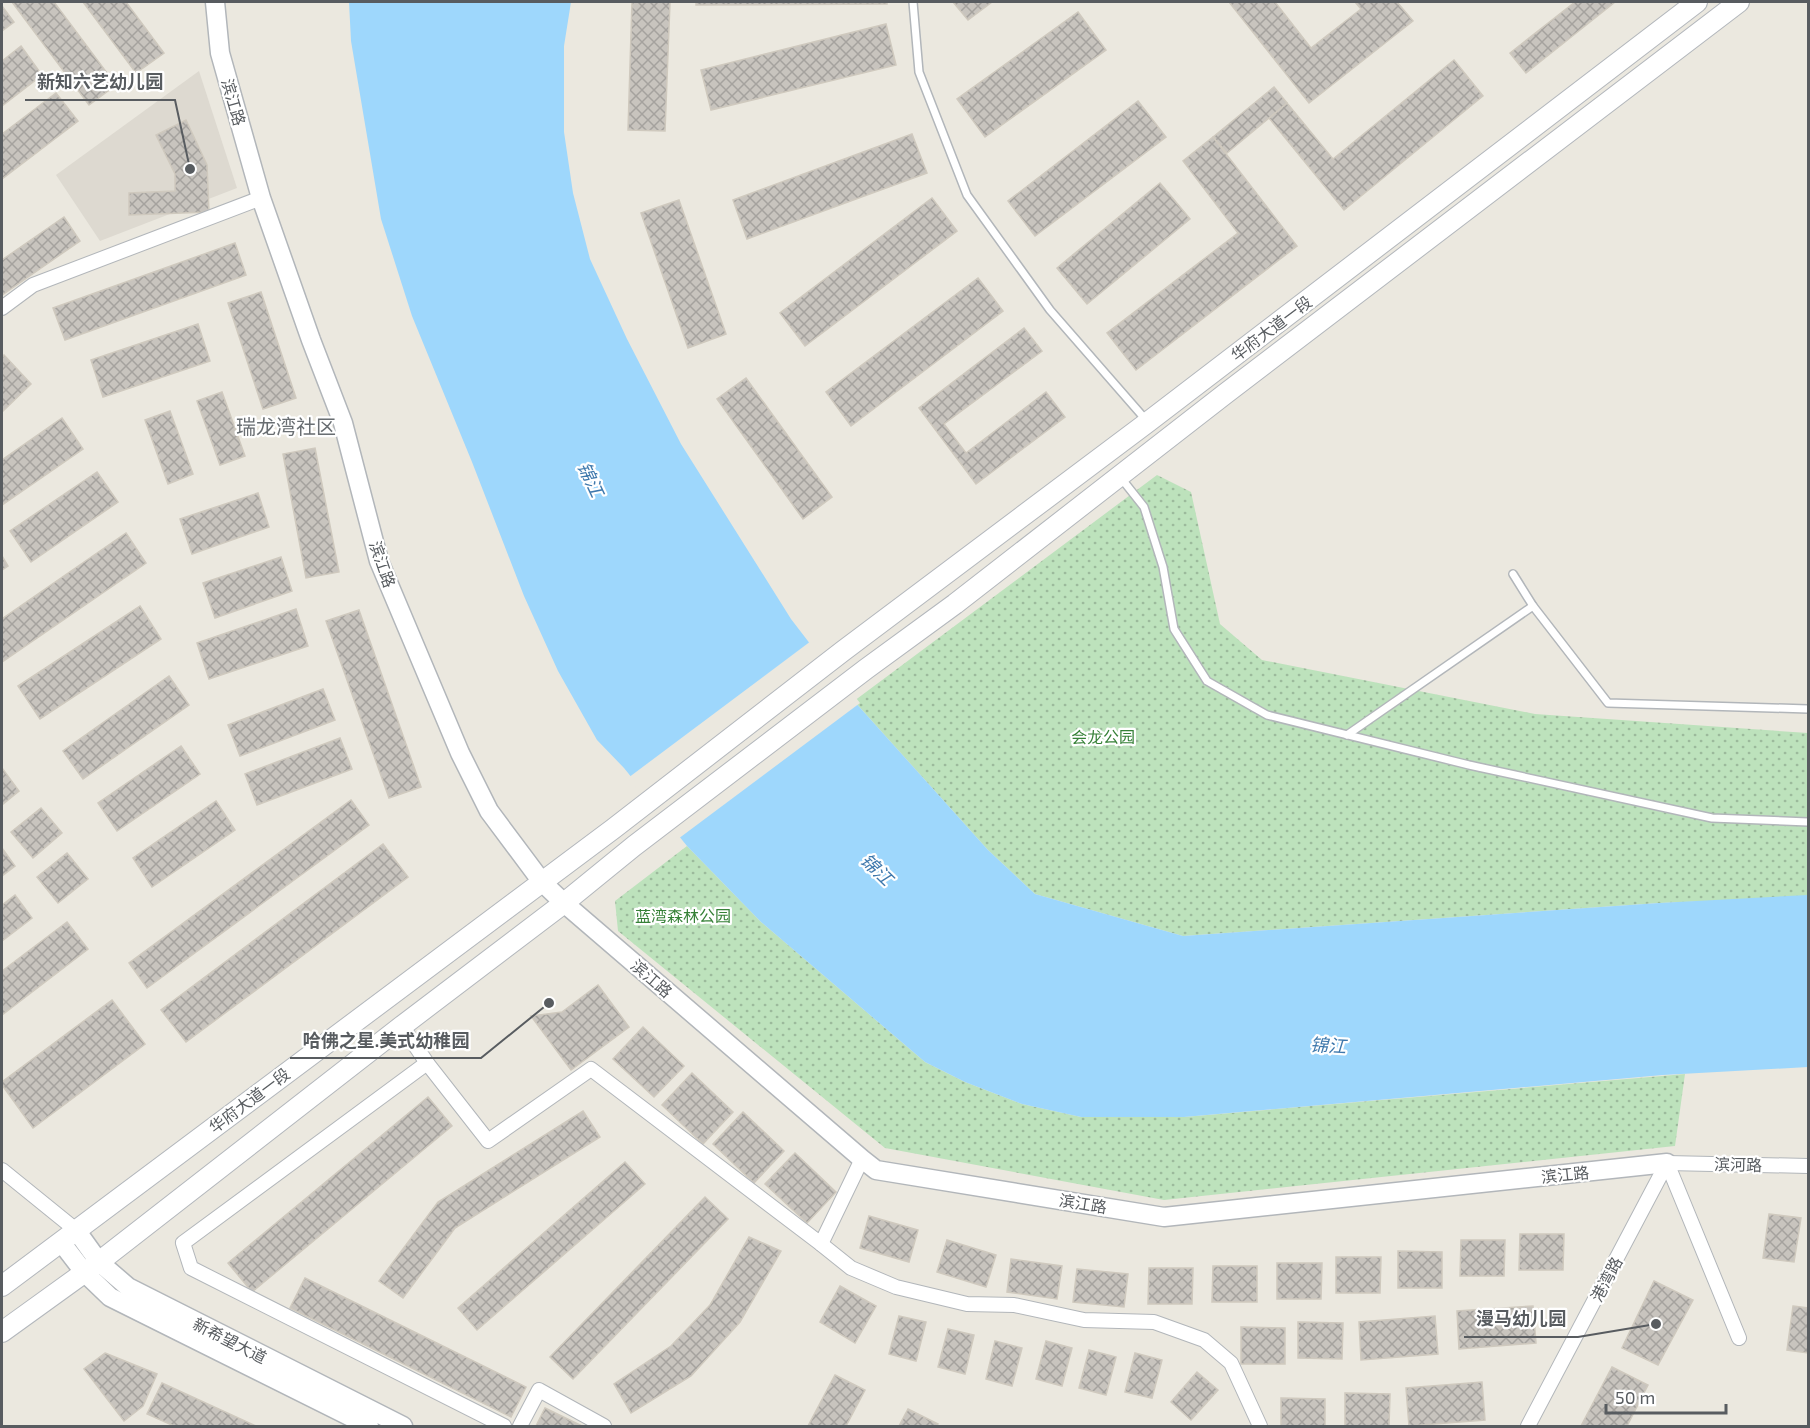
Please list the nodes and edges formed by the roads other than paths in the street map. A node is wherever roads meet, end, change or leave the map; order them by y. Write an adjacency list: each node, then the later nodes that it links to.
1 (215, 2): 5 (street, 滨江路)
2 (913, 2): 7 (lane)
3 (1697, 2): 7 (main road, 华府大道一段)
4 (1739, 2): 8 (main road)
5 (261, 198): 6 (street); 14 (street, 滨江路)
6 (2, 308)
7 (1148, 422): 14 (main road, 华府大道一段)
8 (1119, 476): 12 (lane); 15 (main road)
9 (1513, 574): 10 (lane)
10 (1533, 606): 11 (lane); 12 (lane)
11 (1809, 709)
12 (1347, 735): 13 (lane)
13 (1809, 822)
14 (542, 882): 15 (street, 滨江路); 22 (main road, 华府大道一段)
15 (564, 903): 16 (main road); 18 (street, 滨江路)
16 (402, 1026): 17 (street); 24 (main road)
17 (427, 1062): 23 (street); 30 (street)
18 (862, 1159): 19 (street, 滨江路); 23 (street)
19 (1667, 1163): 20 (street, 滨河路); 27 (street); 34 (street, 港湾路)
20 (1809, 1166)
21 (2, 1170): 22 (street)
22 (69, 1236): 24 (street, 新希望大道); 25 (main road, 华府大道一段)
23 (821, 1244): 33 (street)
24 (91, 1267): 26 (main road); 28 (street); 29 (street, 新希望大道)
25 (2, 1286)
26 (2, 1332)
27 (1739, 1338)
28 (369, 1426)
29 (403, 1426)
30 (504, 1426)
31 (520, 1426): 32 (street)
32 (604, 1426)
33 (1260, 1426)
34 (1528, 1426)

